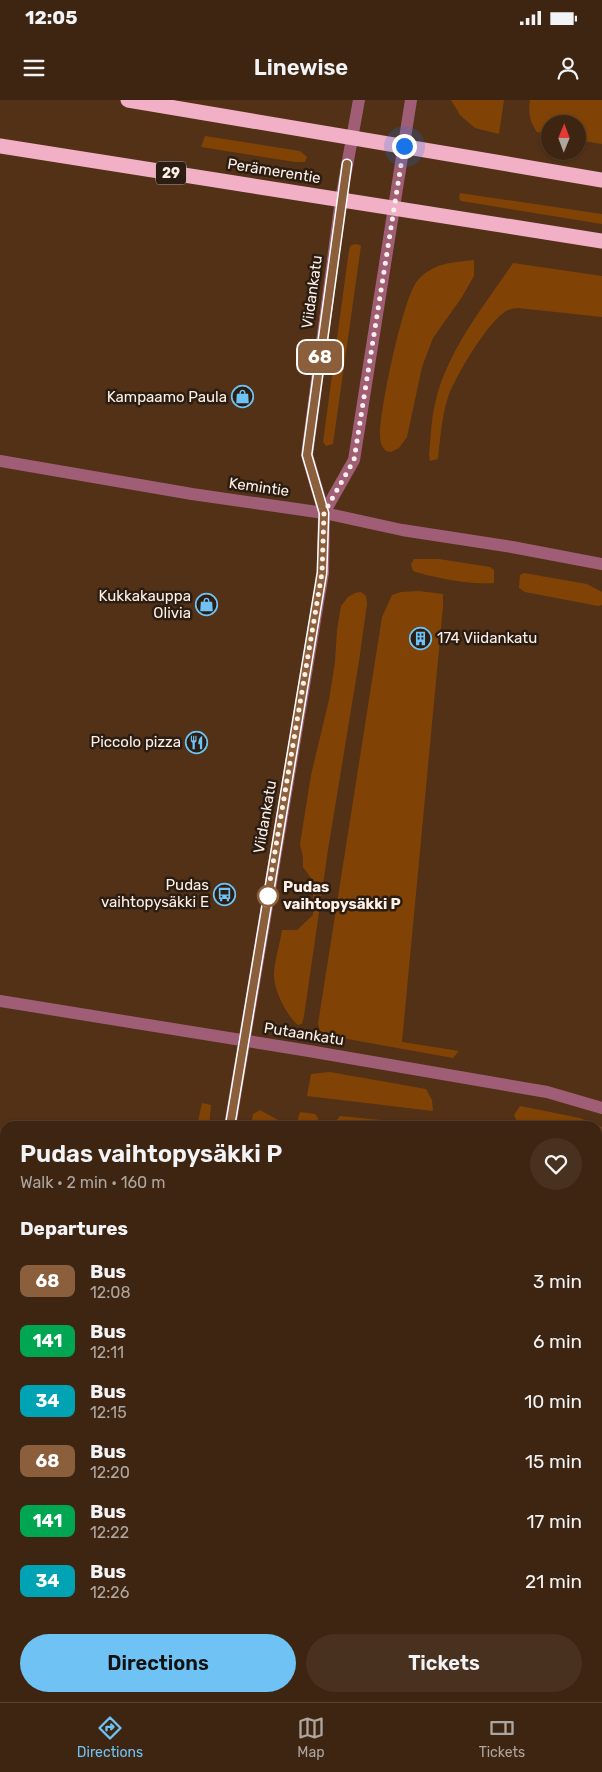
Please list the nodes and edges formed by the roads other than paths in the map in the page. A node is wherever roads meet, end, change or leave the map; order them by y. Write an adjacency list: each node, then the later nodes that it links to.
1 (128, 100): 4 (highway)
2 (359, 100): 4 (street, Viidankatu)
3 (411, 100): 6 (street, Viidankatu)
4 (352, 137): 6 (highway); 8 (street, Viidankatu)
5 (0, 146): 8 (highway, Perämerentie / 29)
6 (404, 146): 7 (highway); 9 (street, Viidankatu)
7 (602, 180)
8 (341, 199): 9 (highway, Perämerentie / 29); 12 (street, Viidankatu)
9 (394, 207): 10 (highway, Perämerentie / 29); 12 (street, Viidankatu)
10 (602, 240)
11 (0, 462): 12 (street, Kemintie)
12 (324, 513): 13 (street, Kemintie); 15 (street, Viidankatu)
13 (602, 564)
14 (0, 1002): 15 (street, Putaankatu)
15 (244, 1041): 16 (street, Putaankatu); 17 (street, Viidankatu)
16 (602, 1108)
17 (231, 1121)

